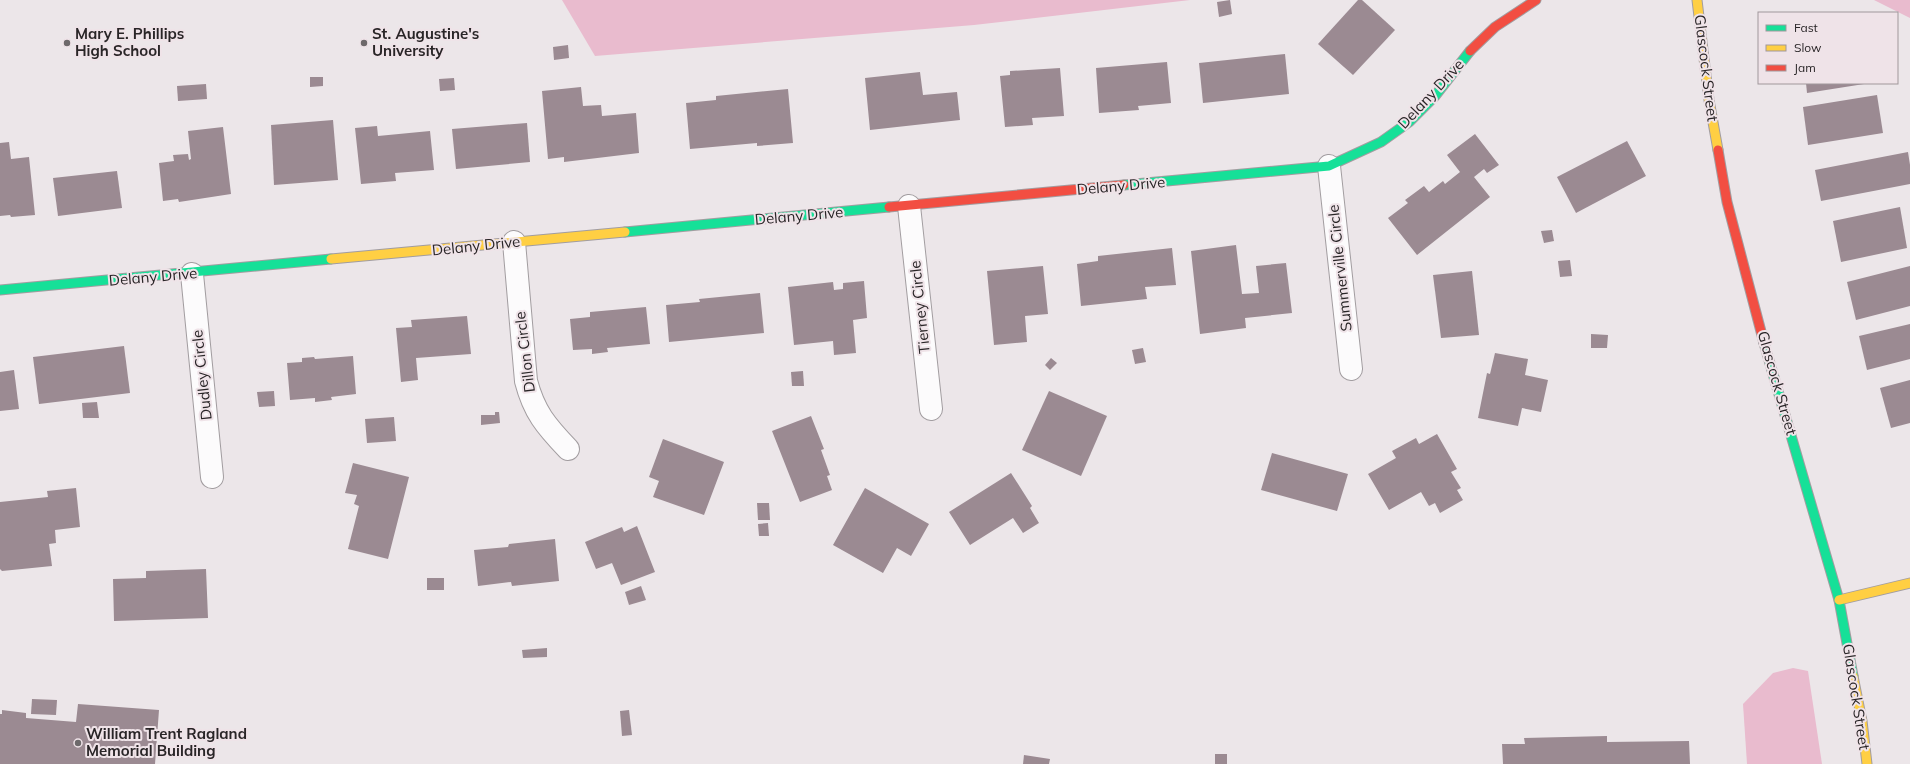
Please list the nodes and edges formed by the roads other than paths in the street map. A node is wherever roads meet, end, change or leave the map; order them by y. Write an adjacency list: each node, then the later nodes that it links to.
1 (1536, 0): 3 (street, Delany Drive)
2 (1697, 0): 13 (street, Glascock Street)
3 (1329, 166): 4 (street, Delany Drive); 8 (street, Summerville Circle)
4 (909, 206): 5 (street, Delany Drive); 9 (street, Tierney Circle)
5 (514, 242): 6 (street, Delany Drive); 10 (street, Dillon Circle)
6 (192, 274): 7 (street, Delany Drive); 11 (street, Dudley Circle)
7 (0, 290)
8 (1351, 369)
9 (931, 409)
10 (568, 449)
11 (212, 477)
12 (1910, 583): 13 (street)
13 (1839, 600): 14 (street, Glascock Street)
14 (1867, 764)

